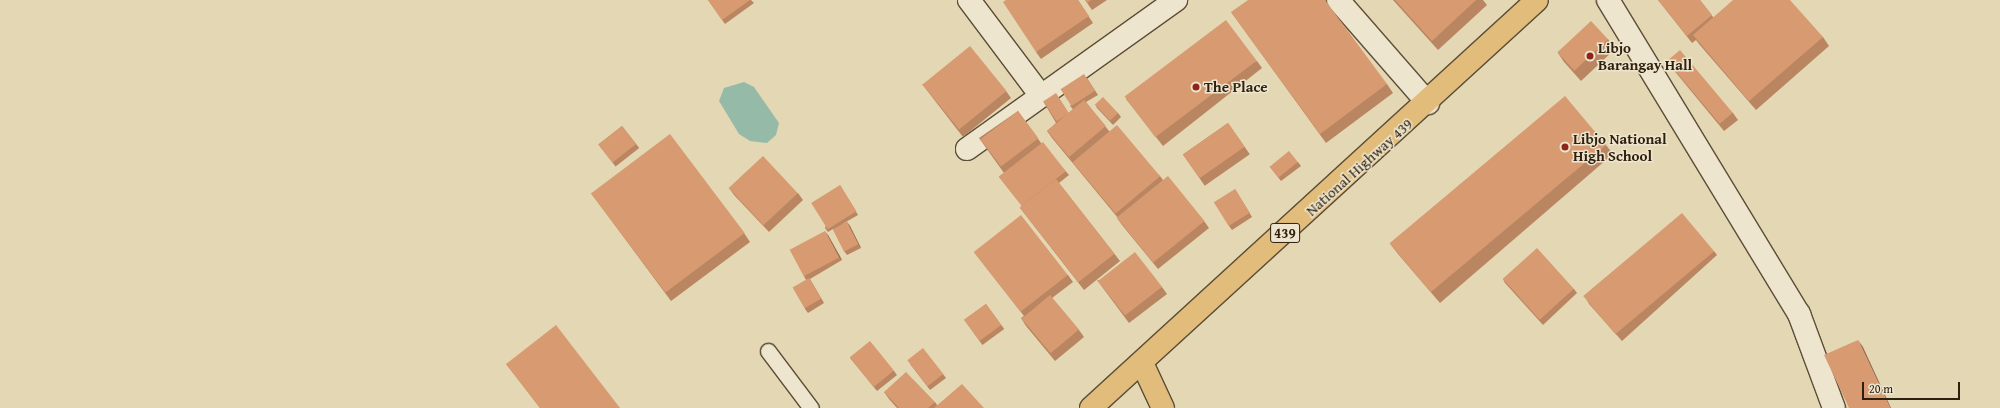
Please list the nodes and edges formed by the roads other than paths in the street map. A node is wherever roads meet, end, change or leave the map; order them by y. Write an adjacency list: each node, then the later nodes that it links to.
1 (969, 0): 6 (street)
2 (1176, 0): 6 (street)
3 (1338, 0): 7 (street)
4 (1537, 0): 7 (main road, National Highway 439 / 439)
5 (1608, 0): 14 (street)
6 (1041, 96): 8 (street)
7 (1428, 103): 10 (main road, National Highway 439 / 439)
8 (967, 149)
9 (768, 351): 11 (lane)
10 (1142, 363): 12 (main road, 439); 13 (main road)
11 (811, 408)
12 (1091, 408)
13 (1163, 408)
14 (1834, 408)

